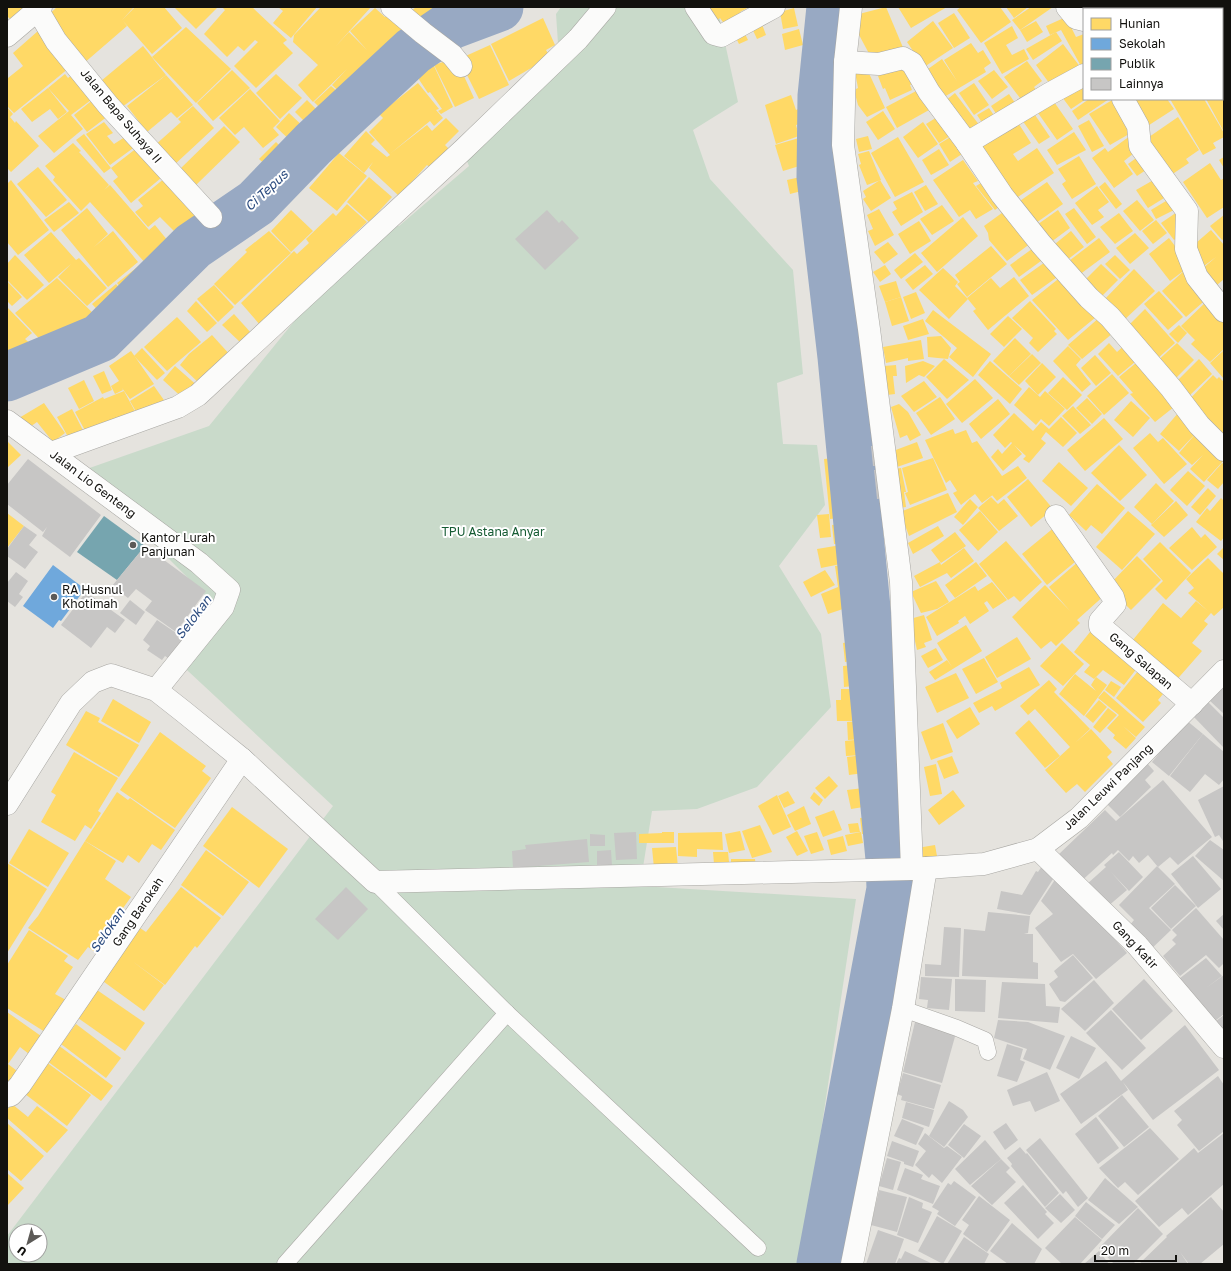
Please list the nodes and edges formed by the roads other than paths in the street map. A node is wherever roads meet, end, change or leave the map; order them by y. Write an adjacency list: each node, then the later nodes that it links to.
1 (392, 7): 10 (street)
2 (605, 7): 19 (street)
3 (696, 7): 4 (street)
4 (774, 7)
5 (851, 7): 11 (street)
6 (1067, 7): 8 (street)
7 (38, 8): 9 (street); 15 (street, Jalan Bapa Suhaya II)
8 (1083, 20)
9 (7, 36)
10 (456, 60)
11 (845, 62): 14 (street); 27 (street)
12 (1083, 76): 14 (street)
13 (1124, 100): 16 (street)
14 (967, 143): 18 (street)
15 (211, 218)
16 (1224, 311)
17 (7, 420): 19 (street, Jalan Lio Genteng)
18 (1224, 450)
19 (51, 453): 22 (street, Jalan Lio Genteng)
20 (1056, 516): 23 (street, Gang Salapan)
21 (1224, 671): 23 (street, Jalan Leuwi Panjang)
22 (156, 690): 24 (street); 25 (street)
23 (1192, 704): 26 (street, Jalan Leuwi Panjang)
24 (242, 759): 28 (street); 33 (street, Gang Barokah)
25 (7, 804)
26 (1038, 849): 27 (street, Jalan Leuwi Panjang); 31 (street, Gang Katir)
27 (912, 869): 28 (street, Jalan Leuwi Panjang); 29 (street)
28 (375, 882): 30 (lane)
29 (903, 1009): 32 (lane); 36 (street)
30 (507, 1013): 34 (lane); 35 (lane)
31 (1222, 1042)
32 (988, 1052)
33 (14, 1090)
34 (758, 1248)
35 (285, 1264)
36 (852, 1264)

